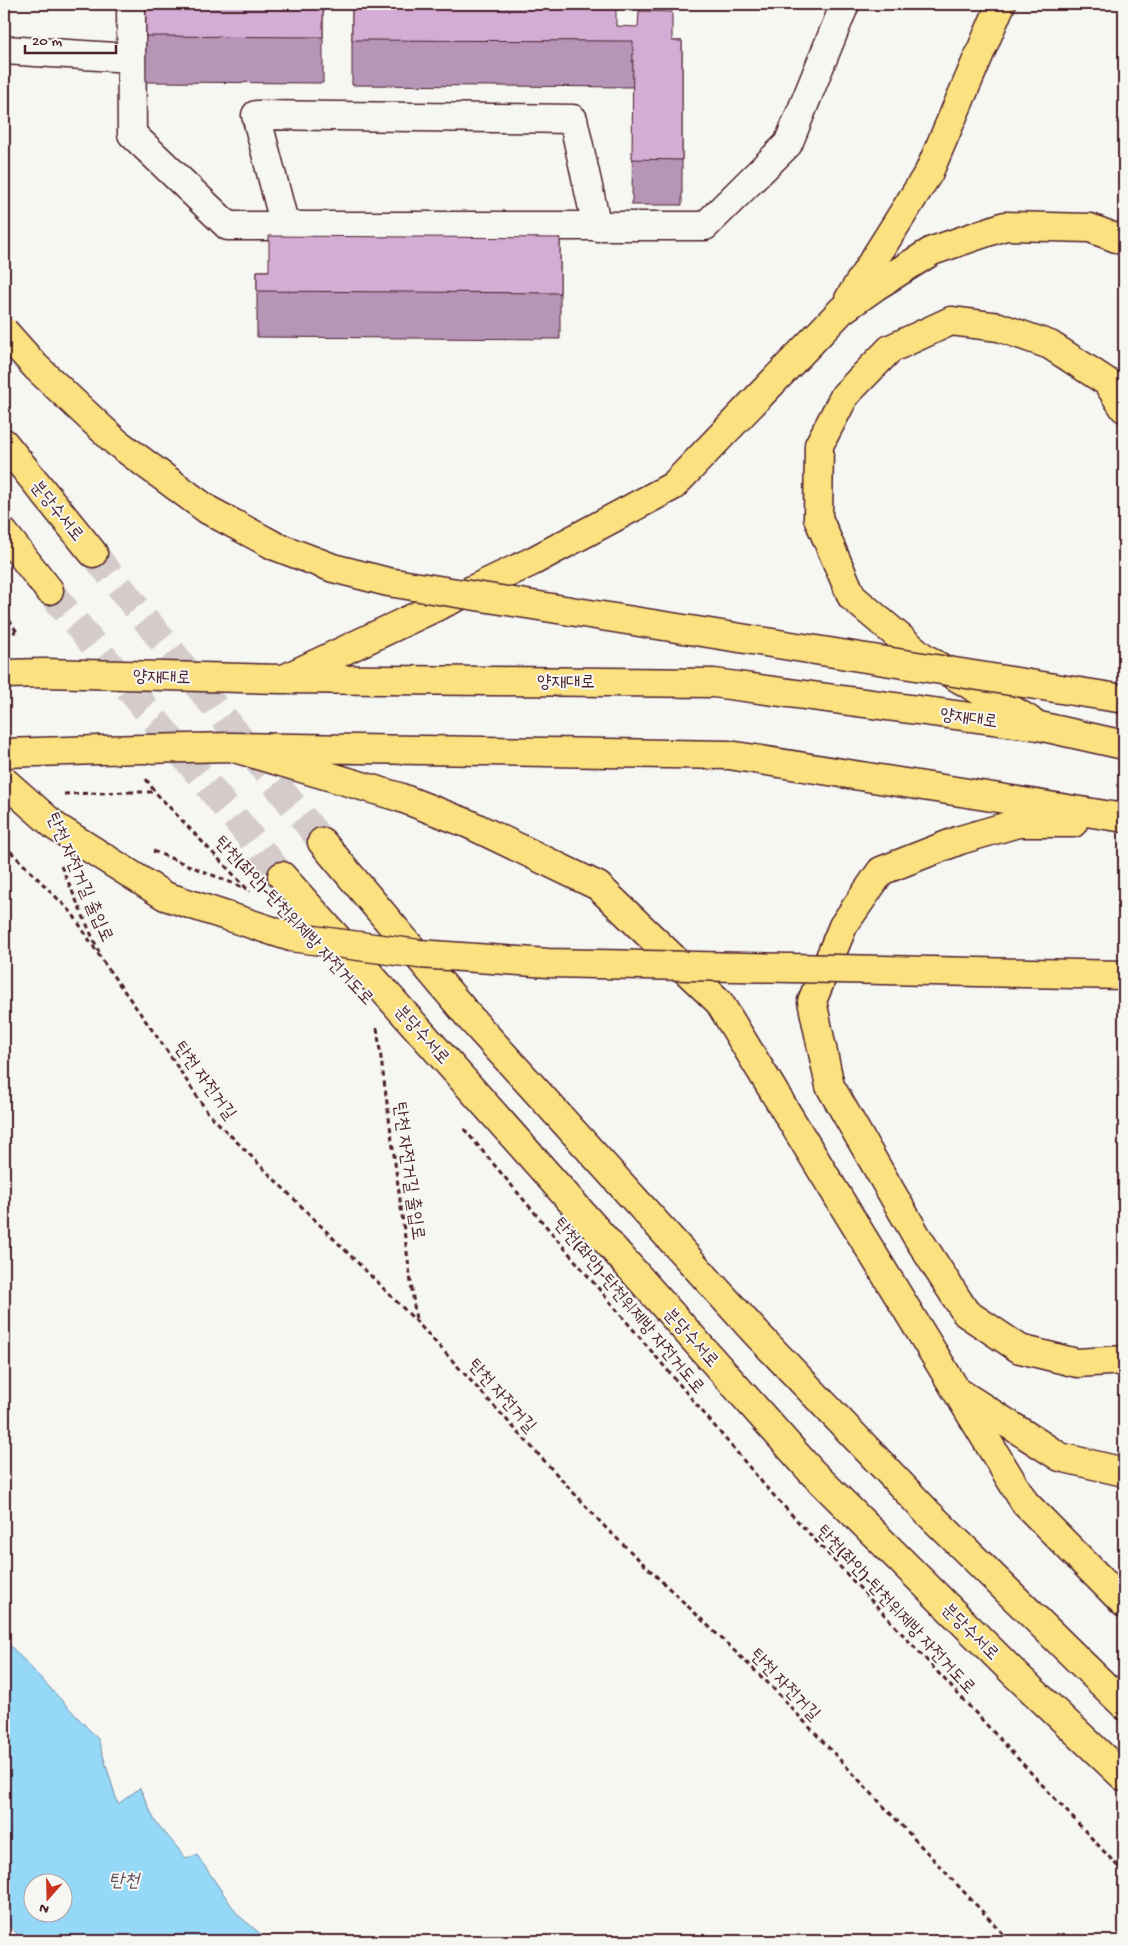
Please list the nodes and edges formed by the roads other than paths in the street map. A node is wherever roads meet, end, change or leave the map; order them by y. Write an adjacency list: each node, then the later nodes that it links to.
1 (131, 4): 5 (street)
2 (845, 4): 7 (street)
3 (1001, 4): 9 (main road)
4 (4, 50): 5 (street)
5 (131, 58): 6 (street)
6 (285, 226): 7 (street); 7 (street)
7 (597, 226)
8 (1124, 241): 9 (main road)
9 (842, 310): 17 (main road)
10 (4, 331): 18 (main road, bridge)
11 (1124, 408): 19 (main road)
12 (4, 443): 14 (main road, 분당수서로)
13 (4, 533): 15 (main road)
14 (93, 553)
15 (49, 590)
16 (4, 674): 17 (main road, 양재대로)
17 (282, 679): 19 (main road, 양재대로)
18 (1124, 699)
19 (1039, 726): 20 (main road, 양재대로)
20 (1124, 745)
21 (231, 747): 22 (main road, bridge); 24 (main road); 30 (main road)
22 (4, 753)
23 (4, 781): 28 (main road, bridge)
24 (1124, 818)
25 (1124, 822): 29 (main road)
26 (322, 842): 33 (main road)
27 (282, 876): 34 (main road, 분당수서로)
28 (1124, 975)
29 (1124, 1360)
30 (954, 1390): 31 (main road); 32 (main road)
31 (1124, 1472)
32 (1124, 1603)
33 (1124, 1705)
34 (1124, 1778)

